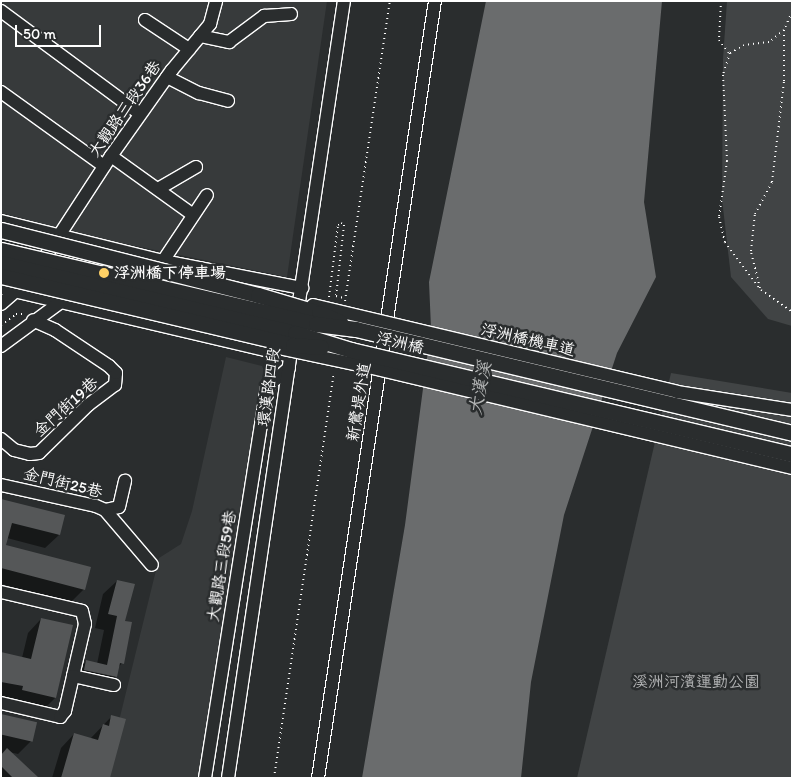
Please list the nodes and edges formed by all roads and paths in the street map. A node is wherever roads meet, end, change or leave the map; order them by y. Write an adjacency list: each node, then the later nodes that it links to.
1 (216, 1): 11 (street, 大觀路三段36巷)
2 (344, 1): 32 (street, 環漢路四段)
3 (390, 1): 36 (path)
4 (435, 1): 66 (street, 新鶯堤外道)
5 (721, 1): 13 (path)
6 (1, 11): 17 (street)
7 (792, 12): 10 (path)
8 (291, 14): 11 (street)
9 (145, 20): 12 (street)
10 (784, 30): 13 (path); 33 (path)
11 (200, 36): 12 (street, 大觀路三段36巷)
12 (189, 49): 14 (street, 大觀路三段36巷)
13 (730, 54): 33 (path)
14 (167, 77): 16 (street); 17 (street, 大觀路三段36巷)
15 (1, 92): 18 (street)
16 (228, 101)
17 (140, 114): 18 (street, 大觀路三段36巷)
18 (108, 161): 20 (street); 25 (street, 大觀路三段36巷)
19 (196, 167): 20 (street)
20 (158, 189): 22 (street)
21 (207, 195): 22 (street)
22 (193, 215): 27 (street)
23 (1, 221): 25 (street)
24 (1, 230): 35 (main road, bridge)
25 (59, 236): 27 (street); 34 (street, 大觀路三段36巷)
26 (1, 250): 44 (main road, 浮洲橋, bridge)
27 (163, 261): 29 (street)
28 (1, 263): 47 (main road, 浮洲橋, bridge)
29 (205, 270): 32 (street); 45 (street)
30 (1, 278): 47 (main road, bridge); 54 (street, bridge)
31 (1, 288): 34 (street)
32 (302, 288): 48 (street, 環漢路四段)
33 (761, 290): 41 (path)
34 (18, 292): 37 (street); 39 (street, 大觀路三段36巷)
35 (258, 295): 44 (main road, bridge); 50 (street, 浮洲橋機車道, bridge)
36 (345, 298): 38 (path); 40 (path)
37 (61, 302): 42 (street); 45 (street)
38 (344, 303)
39 (1, 304)
40 (328, 304)
41 (792, 312)
42 (29, 317): 43 (path); 46 (street); 52 (street, 金門街19巷)
43 (1, 325)
44 (356, 329): 51 (main road, 浮洲橋, bridge)
45 (195, 334): 48 (street)
46 (1, 346)
47 (350, 350): 53 (main road, 浮洲橋, bridge)
48 (289, 362): 63 (street, 大觀路三段59巷); 64 (street, 環漢路四段)
49 (335, 366): 65 (path)
50 (792, 410)
51 (792, 432)
52 (1, 439)
53 (792, 454)
54 (792, 468)
55 (125, 481): 57 (street)
56 (1, 484): 57 (street, 金門街25巷)
57 (105, 510): 58 (street, 金門街25巷)
58 (152, 565)
59 (1, 592): 60 (street)
60 (73, 676): 61 (street); 62 (street)
61 (114, 686)
62 (1, 703)
63 (205, 778)
64 (228, 778)
65 (274, 778)
66 (318, 778)

